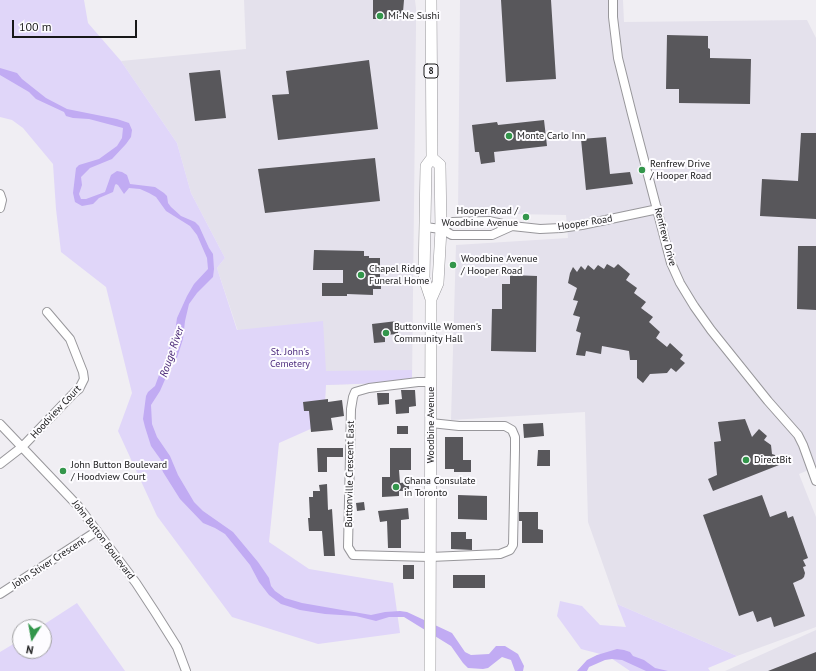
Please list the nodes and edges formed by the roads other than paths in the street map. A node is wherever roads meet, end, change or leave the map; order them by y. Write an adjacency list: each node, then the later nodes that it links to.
1 (432, 0): 3 (main road, Woodbine Avenue / 8)
2 (613, 0): 6 (street, Renfrew Drive)
3 (432, 158): 8 (main road, Woodbine Avenue / 8); 9 (main road, Woodbine Avenue / 8)
4 (0, 194): 5 (street)
5 (0, 208)
6 (658, 209): 7 (street, Hooper Road); 17 (street, Renfrew Drive)
7 (512, 226): 9 (street, Hooper Road); 9 (street, Hooper Road)
8 (425, 227): 9 (street, Hooper Road); 10 (main road, Woodbine Avenue / 8)
9 (441, 229): 10 (main road, Woodbine Avenue / 8)
10 (431, 299): 12 (main road, Woodbine Avenue / 8)
11 (47, 312): 15 (street, Hoodview Court)
12 (431, 382): 13 (main road, Woodbine Avenue / 8); 19 (street, Buttonville Crescent East)
13 (432, 423): 19 (main road, Woodbine Avenue / 8); 19 (street)
14 (0, 424): 15 (street, John Button Boulevard)
15 (22, 447): 16 (street, Hoodview Court); 18 (street, John Button Boulevard)
16 (0, 464)
17 (816, 481)
18 (97, 531): 20 (street, John Stiver Crescent); 21 (street, John Button Boulevard)
19 (430, 557): 22 (main road, Woodbine Avenue / 8)
20 (0, 594)
21 (186, 671)
22 (430, 671)

